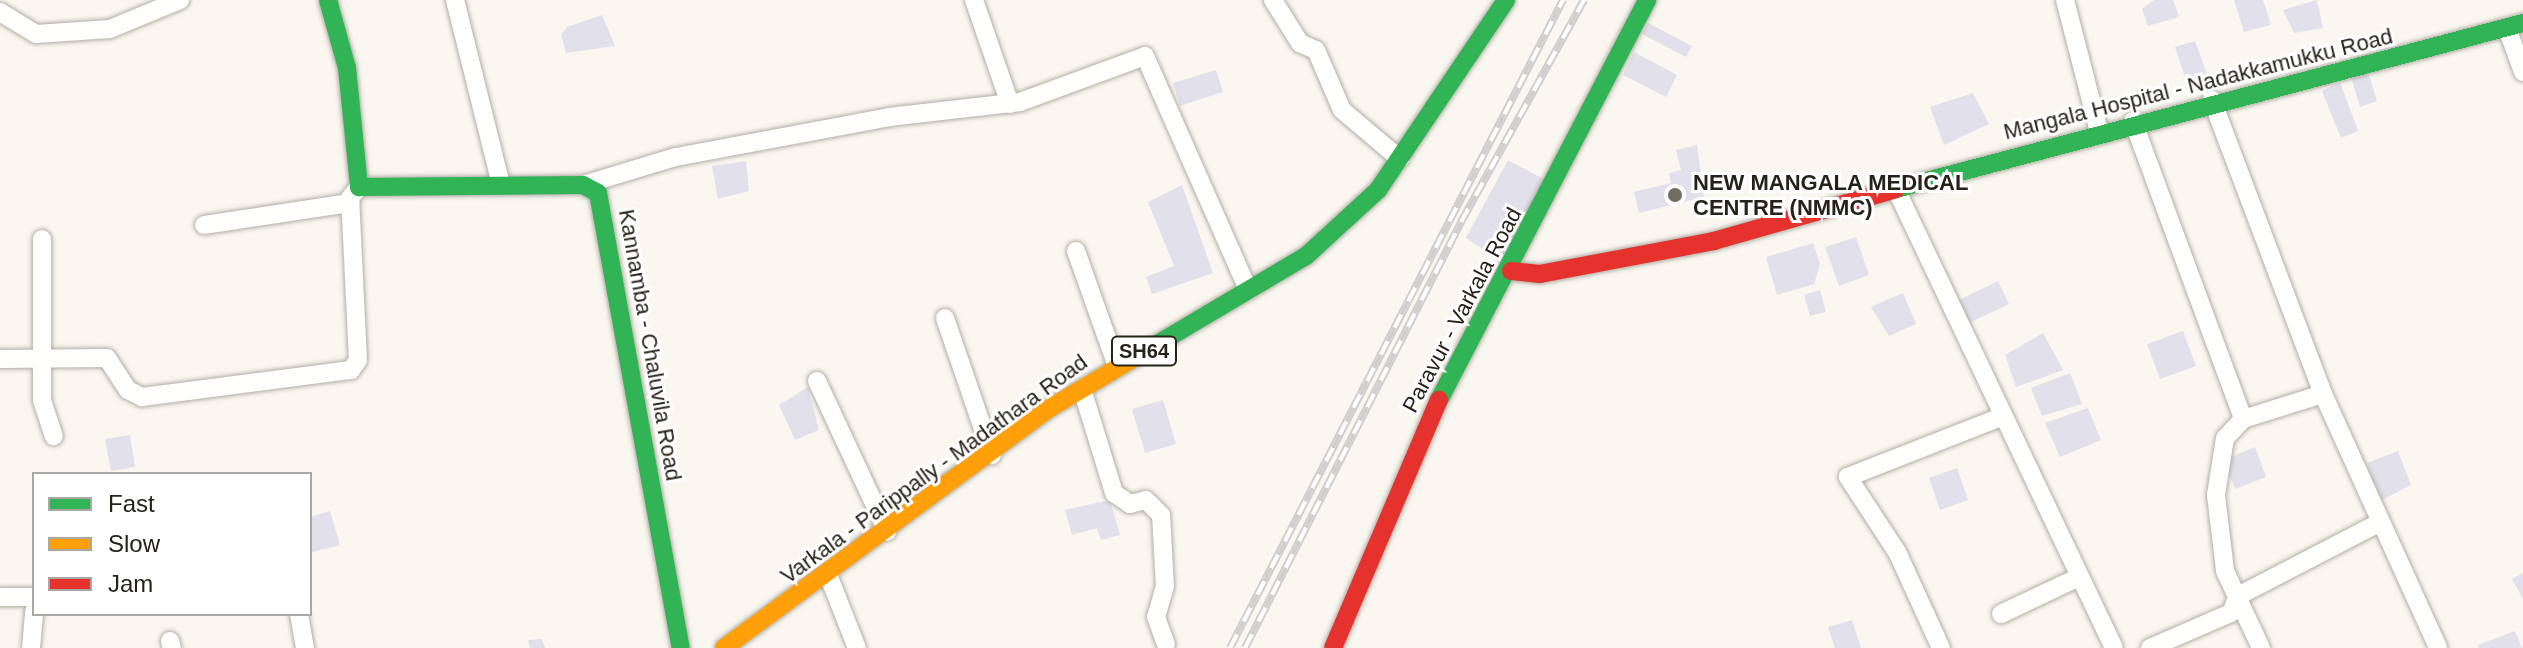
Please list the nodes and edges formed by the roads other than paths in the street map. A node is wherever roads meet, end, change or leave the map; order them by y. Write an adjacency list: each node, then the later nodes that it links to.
1 (180, 0): 9 (street)
2 (328, 0): 20 (main road)
3 (455, 0): 17 (street)
4 (974, 0): 13 (street)
5 (1273, 0): 16 (street)
6 (1506, 0): 16 (main road, Varkala - Parippally - Madathara Road / SH64)
7 (1647, 0): 24 (main road, Paravur - Varkala Road)
8 (2065, 0): 15 (street)
9 (0, 12)
10 (2515, 25): 11 (street); 12 (main road, Mangala Hospital - Nadakkamukku Road)
11 (2523, 72)
12 (2212, 100): 14 (main road, Mangala Hospital - Nadakkamukku Road); 32 (street)
13 (1010, 104): 18 (street); 25 (street)
14 (2133, 121): 15 (main road, Mangala Hospital - Nadakkamukku Road); 34 (street)
15 (2099, 131): 19 (main road, Mangala Hospital - Nadakkamukku Road)
16 (1400, 159): 25 (main road, Varkala - Parippally - Madathara Road / SH64)
17 (501, 184): 18 (main road); 20 (main road)
18 (583, 185): 51 (main road, Kannamba - Chaluvila Road)
19 (1895, 187): 24 (main road, Mangala Hospital - Nadakkamukku Road); 33 (street)
20 (354, 195): 21 (street); 27 (street)
21 (204, 225)
22 (42, 239): 27 (street)
23 (1076, 251): 29 (street)
24 (1511, 271): 53 (main road, Paravur - Varkala Road)
25 (1248, 290): 29 (main road, Varkala - Parippally - Madathara Road / SH64)
26 (945, 318): 36 (street)
27 (43, 358): 28 (street); 35 (street)
28 (0, 359)
29 (1117, 366): 31 (main road, Varkala - Parippally - Madathara Road / SH64)
30 (817, 381): 38 (street)
31 (1082, 389): 36 (main road, Varkala - Parippally - Madathara Road / SH64); 47 (street)
32 (2323, 394): 34 (street); 37 (street)
33 (2001, 417): 40 (street); 54 (street)
34 (2243, 419): 41 (street)
35 (54, 436)
36 (992, 455): 38 (main road, Varkala - Parippally - Madathara Road / SH64)
37 (2379, 523): 41 (street); 58 (street)
38 (887, 531): 39 (main road, Varkala - Parippally - Madathara Road / SH64)
39 (829, 577): 48 (main road, Varkala - Parippally - Madathara Road / SH64); 52 (street)
40 (2079, 577): 44 (street); 55 (street)
41 (2238, 596): 56 (street); 57 (street)
42 (0, 597): 43 (street)
43 (32, 597)
44 (2001, 614)
45 (34, 616): 49 (street)
46 (299, 616): 50 (street)
47 (1166, 644)
48 (732, 645)
49 (31, 648)
50 (305, 648)
51 (681, 648)
52 (857, 648)
53 (1333, 648)
54 (1941, 648)
55 (2114, 648)
56 (2150, 648)
57 (2261, 648)
58 (2438, 648)

